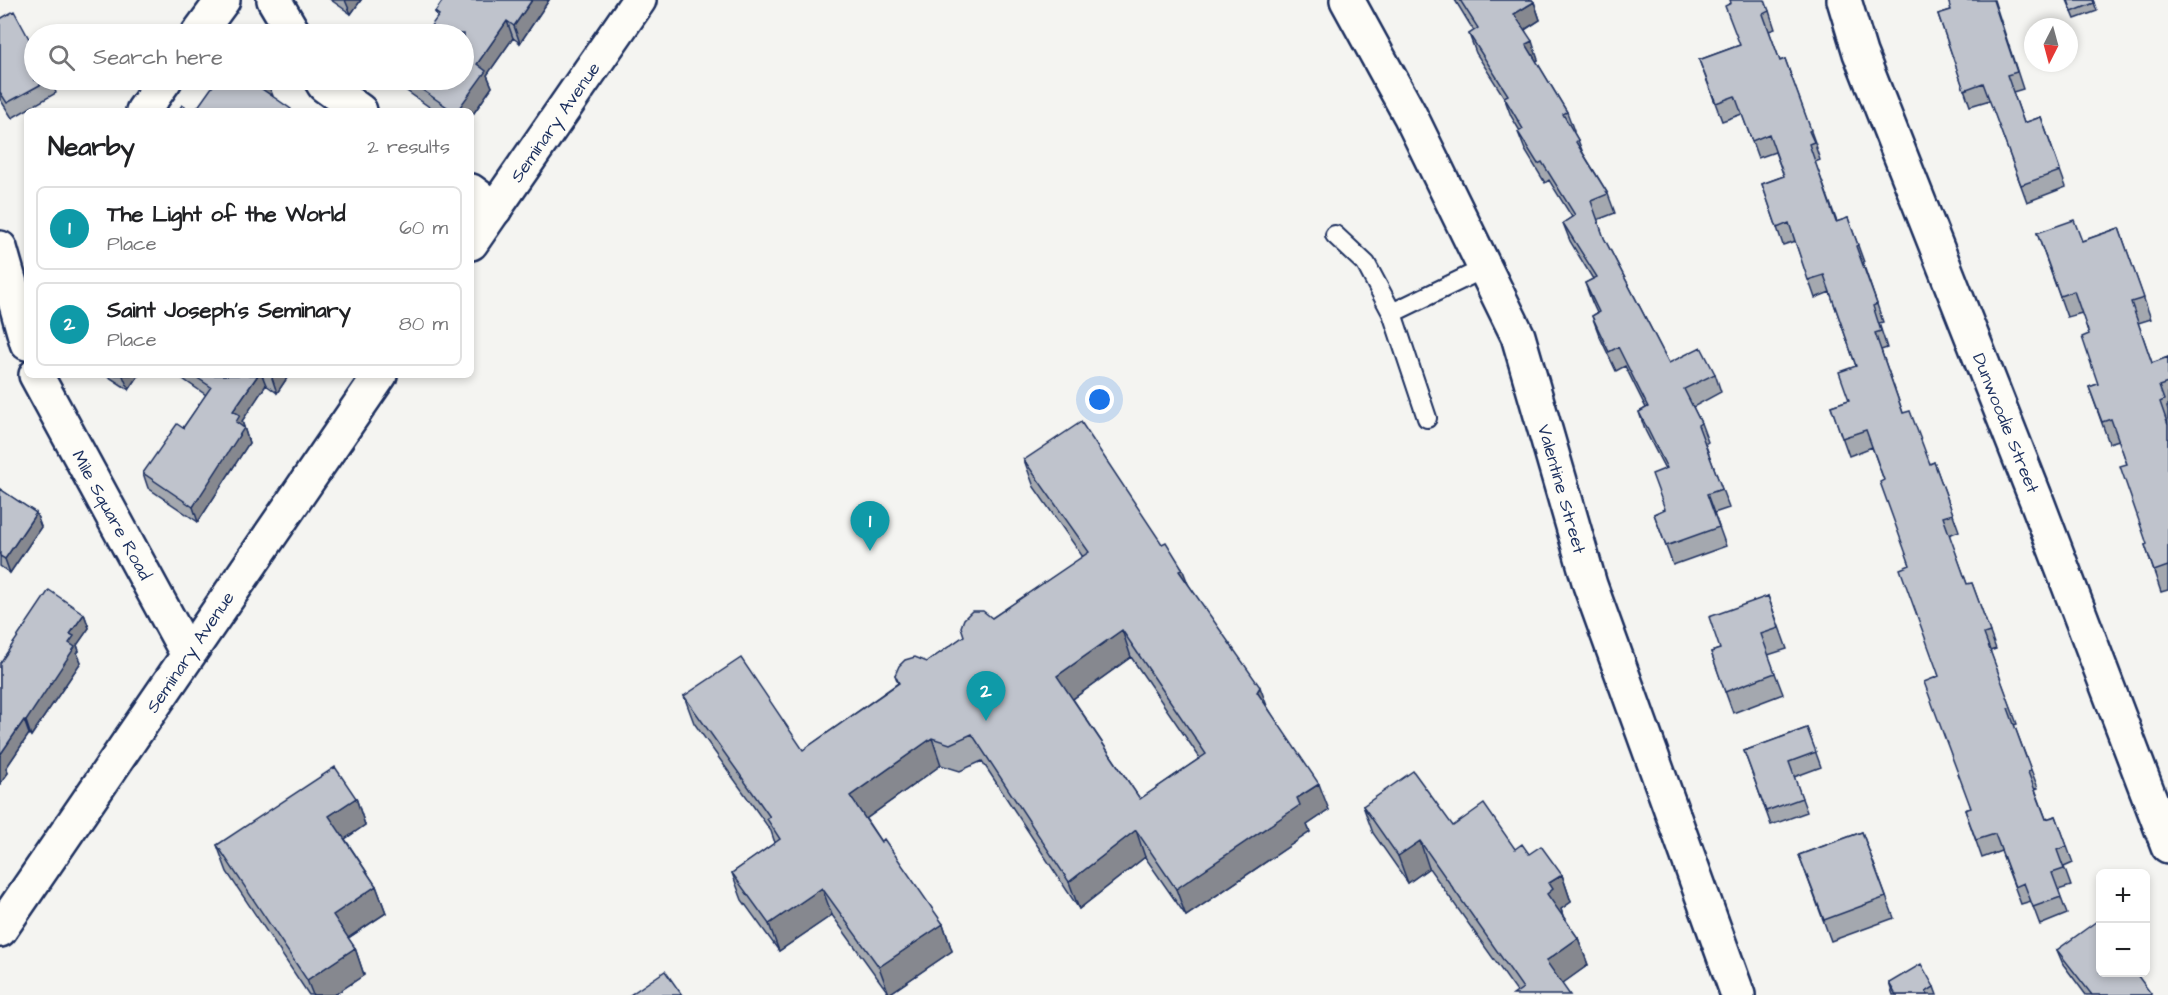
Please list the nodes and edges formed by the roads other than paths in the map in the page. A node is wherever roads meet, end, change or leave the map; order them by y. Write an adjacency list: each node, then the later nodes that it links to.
1 (223, 0): 6 (street)
2 (274, 0): 7 (street)
3 (639, 0): 12 (street, Seminary Avenue)
4 (1347, 0): 16 (street, Valentine Street)
5 (1844, 0): 24 (street, Dunwoodie Street)
6 (205, 24)
7 (288, 24)
8 (158, 90): 10 (street)
9 (331, 90): 11 (street)
10 (145, 108)
11 (356, 108)
12 (483, 200): 13 (street, Seminary Avenue)
13 (474, 232)
14 (1335, 234): 18 (lane)
15 (0, 248): 17 (street)
16 (1485, 268): 18 (lane); 26 (street, Valentine Street)
17 (20, 281): 19 (street)
18 (1392, 313): 22 (lane)
19 (24, 316)
20 (38, 378): 23 (street, Mile Square Road)
21 (378, 378): 23 (street, Seminary Avenue)
22 (1427, 418)
23 (188, 655): 25 (street, Seminary Avenue)
24 (2168, 846)
25 (0, 930)
26 (1738, 995)

